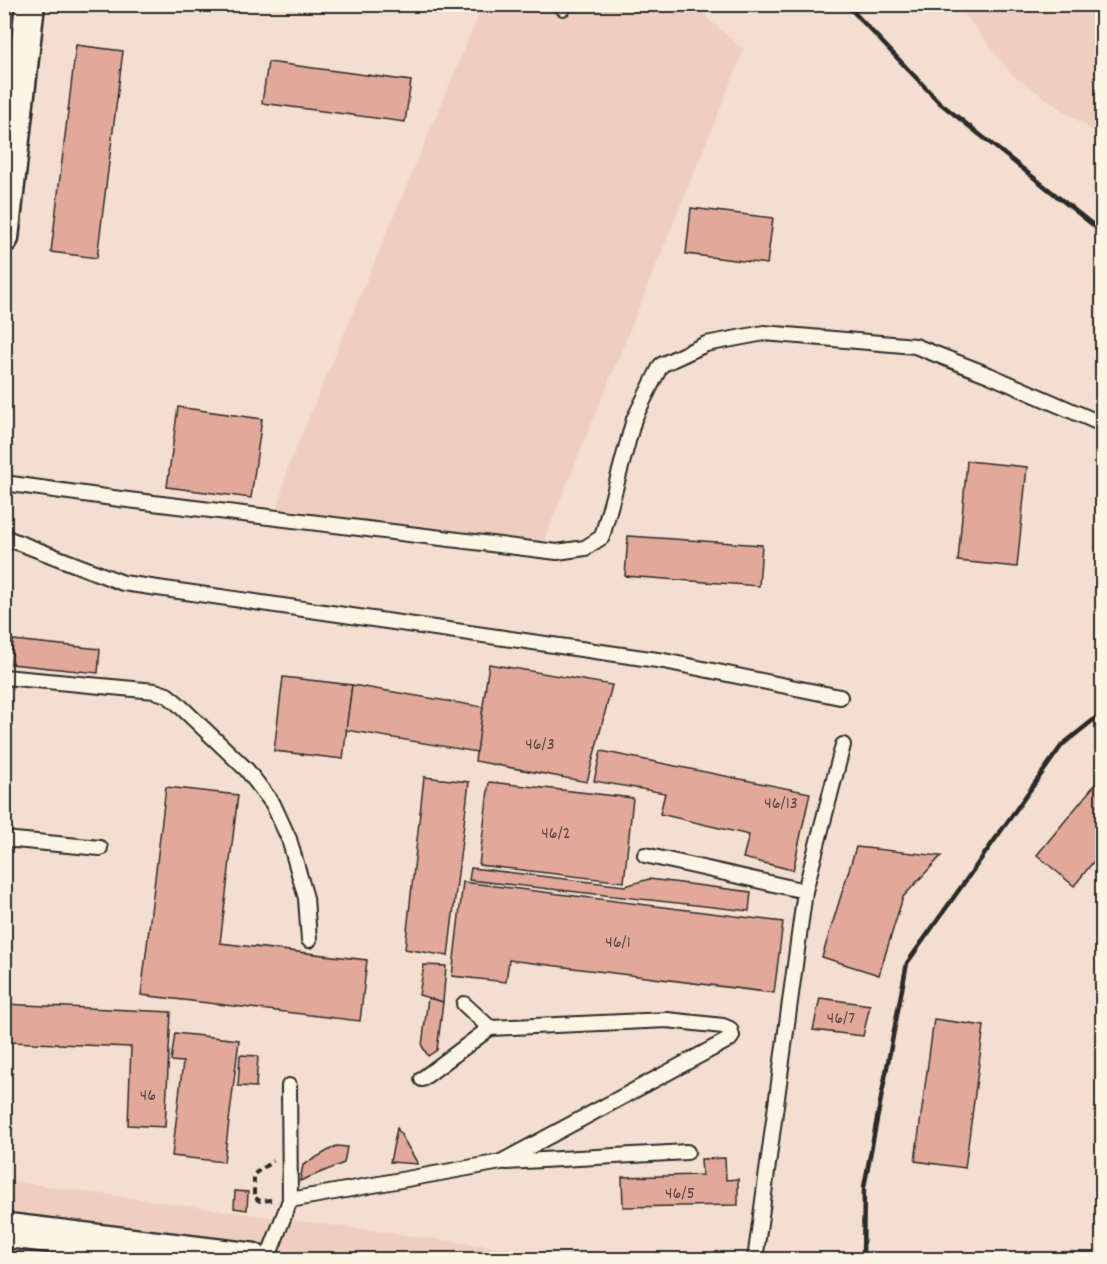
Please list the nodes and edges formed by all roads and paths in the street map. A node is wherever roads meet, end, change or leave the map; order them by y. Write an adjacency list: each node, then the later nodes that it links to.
1 (30, 4): 2 (street)
2 (4, 238)
3 (1102, 424): 4 (lane)
4 (4, 483)
5 (4, 537): 7 (lane)
6 (4, 677): 13 (lane)
7 (840, 697)
8 (843, 745): 12 (lane)
9 (4, 839): 10 (lane)
10 (100, 848)
11 (645, 855): 12 (lane)
12 (805, 891): 25 (lane)
13 (309, 940)
14 (464, 1004): 15 (lane)
15 (490, 1028): 16 (lane); 20 (lane)
16 (422, 1079)
17 (289, 1086): 18 (lane)
18 (290, 1150): 21 (lane); 21 (path)
19 (687, 1152): 20 (lane)
20 (501, 1162): 21 (lane)
21 (290, 1200): 24 (lane)
22 (4, 1230): 23 (street)
23 (252, 1260)
24 (267, 1260)
25 (755, 1260)

